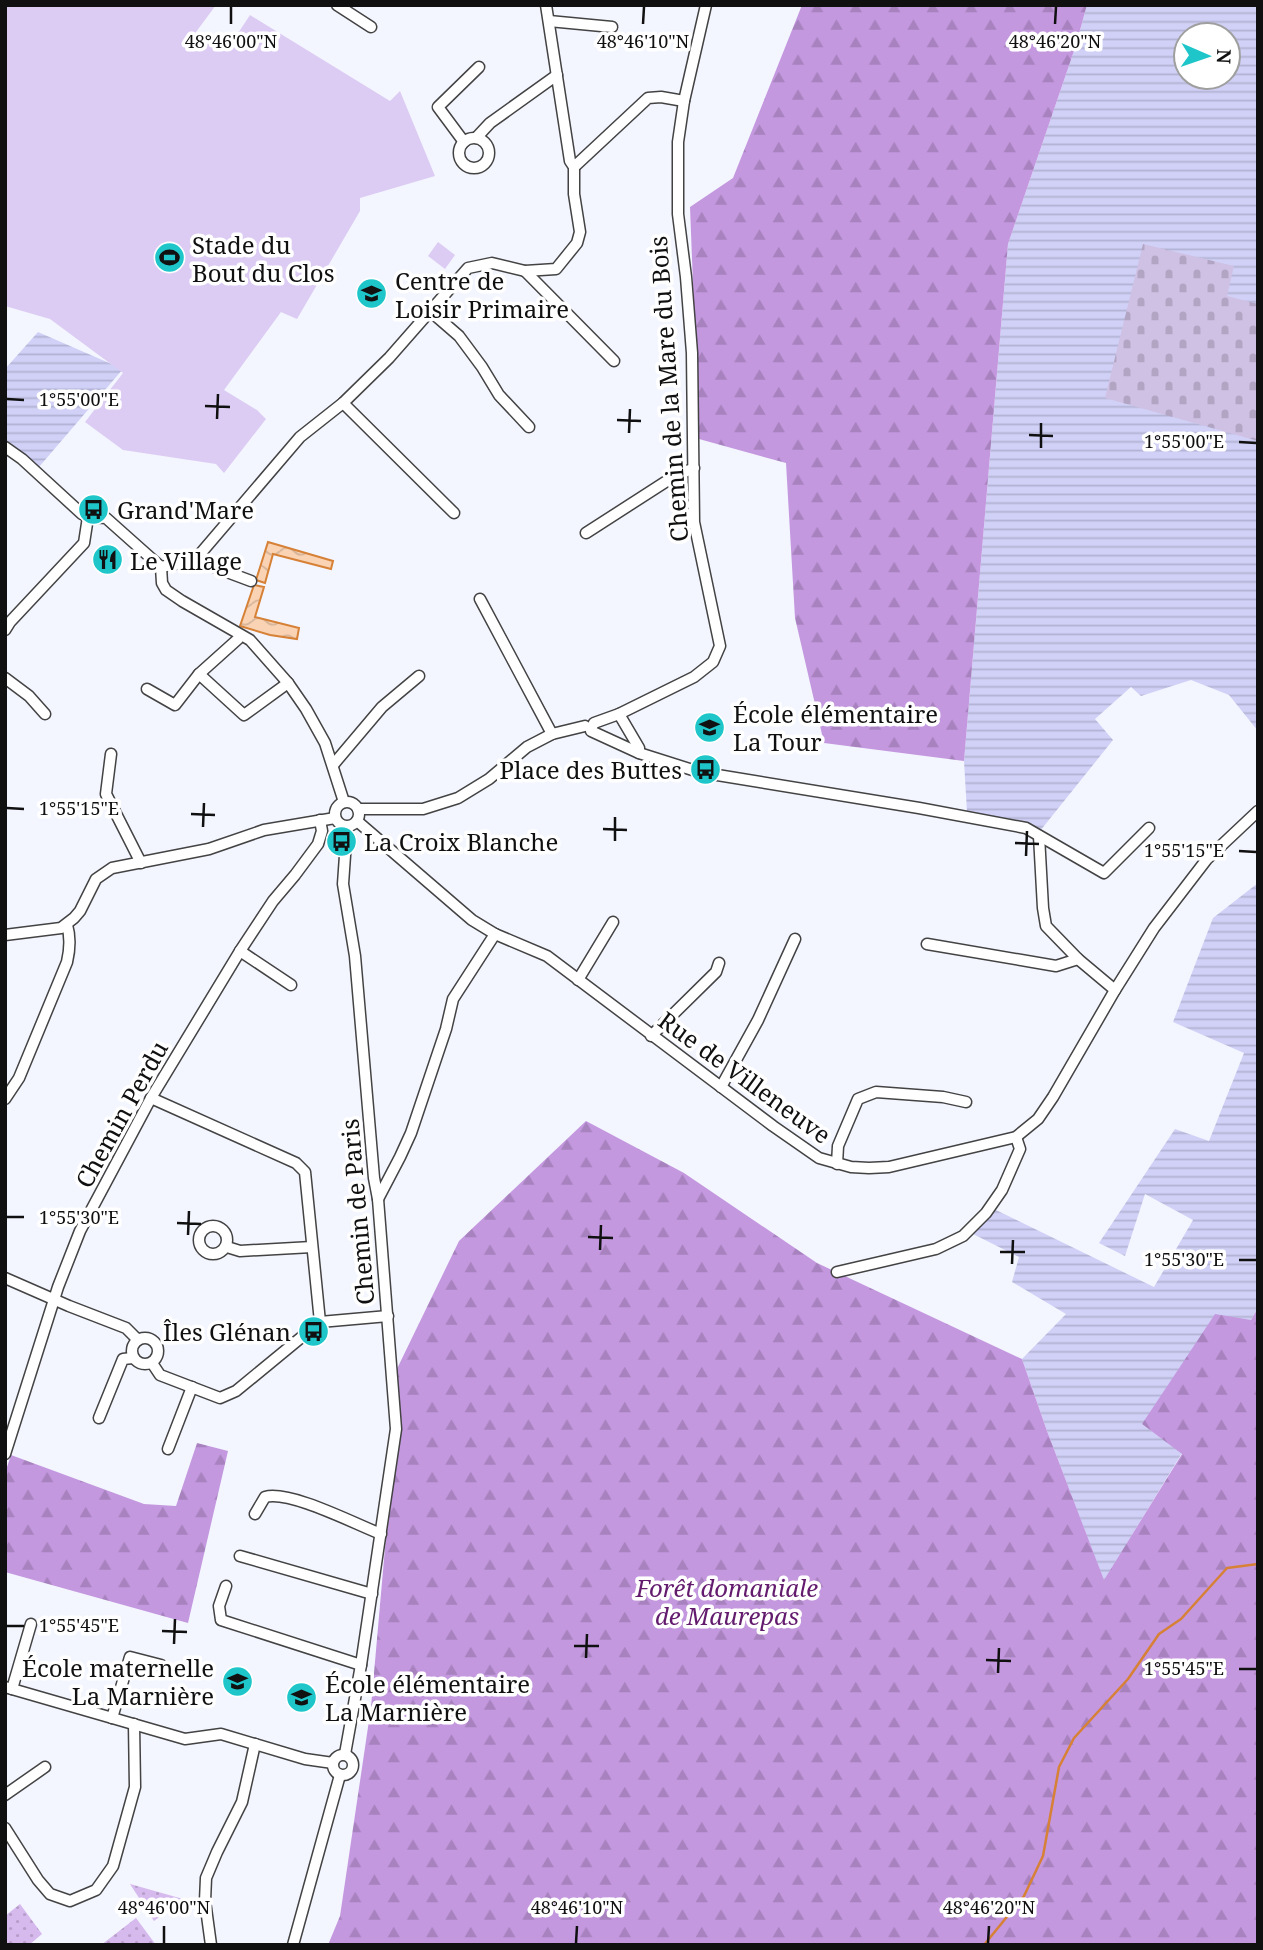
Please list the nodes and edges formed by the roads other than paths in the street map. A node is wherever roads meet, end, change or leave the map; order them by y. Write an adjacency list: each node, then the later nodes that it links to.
1 (337, 5): 5 (street)
2 (545, 5): 4 (street)
3 (706, 5): 9 (street, Chemin de la Mare du Bois)
4 (549, 21): 6 (street); 8 (street)
5 (371, 27)
6 (612, 27)
7 (479, 67): 11 (street)
8 (557, 75): 10 (street); 12 (street)
9 (684, 101): 12 (street); 19 (street, Chemin de la Mare du Bois)
10 (476, 138): 11 (street); 11 (street)
11 (464, 142)
12 (574, 166): 13 (street)
13 (524, 271): 14 (street); 15 (street)
14 (429, 310): 16 (street); 17 (street)
15 (614, 361)
16 (343, 403): 20 (street); 23 (street)
17 (529, 427)
18 (5, 447): 21 (street)
19 (694, 468): 22 (street); 35 (street, Chemin de la Mare du Bois)
20 (454, 513)
21 (88, 517): 24 (street); 27 (street)
22 (586, 533)
23 (195, 560): 24 (street); 25 (street)
24 (161, 567): 28 (street)
25 (251, 581)
26 (480, 599): 37 (street)
27 (5, 630)
28 (240, 635): 29 (street); 32 (street)
29 (199, 674): 32 (street); 33 (street)
30 (419, 676): 40 (street)
31 (5, 678): 34 (street)
32 (288, 683): 40 (street)
33 (148, 689)
34 (45, 714)
35 (619, 714): 36 (street); 38 (street)
36 (590, 727): 37 (street); 38 (street)
37 (552, 734): 42 (street)
38 (639, 753): 49 (street)
39 (111, 754): 50 (street)
40 (333, 765): 41 (street)
41 (344, 803): 42 (street); 44 (street)
42 (358, 809): 46 (street)
43 (1258, 811): 62 (street, Rue de Villeneuve)
44 (335, 818): 45 (street); 47 (street)
45 (320, 820): 50 (street); 57 (street, Chemin Perdu)
46 (357, 821): 47 (street); 53 (street, Rue de Villeneuve)
47 (347, 827): 70 (street, Chemin de Paris)
48 (1149, 828): 49 (street)
49 (1039, 836): 58 (street)
50 (141, 863): 52 (street)
51 (613, 922): 60 (street)
52 (67, 925): 54 (street); 66 (street)
53 (495, 934): 60 (street, Rue de Villeneuve); 70 (street)
54 (5, 935)
55 (795, 939): 64 (street)
56 (927, 944): 58 (street)
57 (240, 951): 61 (street); 65 (street, Chemin Perdu)
58 (1077, 959): 62 (street)
59 (719, 963): 63 (street)
60 (578, 980): 63 (street, Rue de Villeneuve)
61 (291, 985)
62 (1115, 990): 68 (street, Rue de Villeneuve)
63 (652, 1036): 64 (street, Rue de Villeneuve)
64 (721, 1087): 69 (street, Rue de Villeneuve)
65 (151, 1098): 72 (street); 75 (street, Chemin Perdu)
66 (5, 1099)
67 (966, 1102): 69 (street)
68 (1016, 1137): 69 (street, Rue de Villeneuve); 73 (street)
69 (837, 1164)
70 (377, 1199): 76 (street, Chemin de Paris)
71 (227, 1247): 72 (street)
72 (312, 1247): 77 (street)
73 (837, 1272)
74 (5, 1278): 75 (street)
75 (55, 1299): 78 (street); 84 (street, Chemin Perdu)
76 (388, 1316): 77 (street); 86 (street, Chemin de Paris)
77 (320, 1322): 81 (street)
78 (138, 1340): 79 (street); 80 (street)
79 (133, 1358): 80 (street); 82 (street)
80 (152, 1363): 81 (street)
81 (192, 1387): 83 (street)
82 (99, 1419)
83 (168, 1449)
84 (5, 1453)
85 (255, 1514): 86 (street)
86 (381, 1534): 89 (street, Chemin de Paris)
87 (240, 1556): 89 (street)
88 (226, 1586): 92 (street)
89 (372, 1594): 92 (street, Chemin de Paris)
90 (31, 1624): 93 (street)
91 (161, 1665): 94 (street)
92 (361, 1665): 97 (street, Chemin de Paris)
93 (9, 1688): 94 (street)
94 (111, 1718): 95 (street)
95 (134, 1724): 96 (street); 102 (street)
96 (255, 1744): 98 (street); 103 (street)
97 (345, 1754): 98 (street); 100 (street)
98 (333, 1763): 100 (street)
99 (45, 1767): 101 (street)
100 (340, 1775): 104 (street)
101 (5, 1795)
102 (5, 1828)
103 (211, 1945)
104 (293, 1945)

